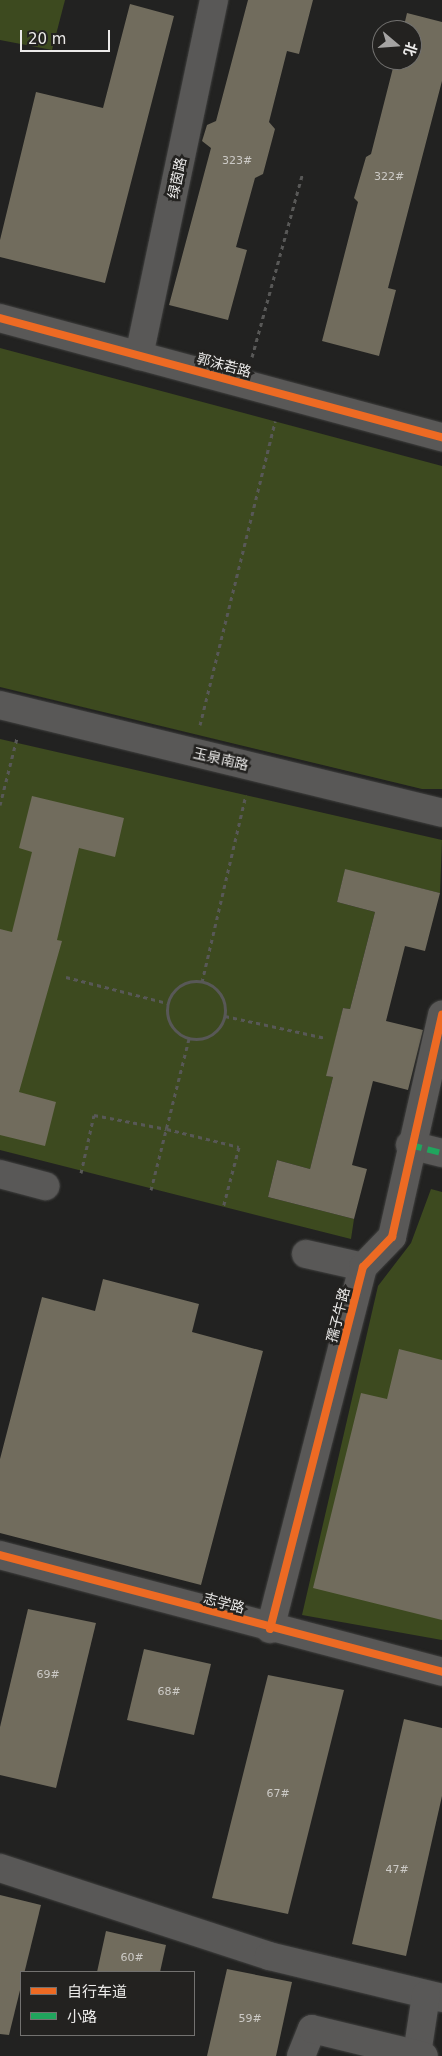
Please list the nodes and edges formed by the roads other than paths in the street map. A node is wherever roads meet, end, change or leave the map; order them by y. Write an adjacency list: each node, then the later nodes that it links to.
1 (214, 0): 3 (street, 绿茵路)
2 (0, 318): 3 (street, 郭沫若路)
3 (139, 356): 4 (street, 郭沫若路)
4 (442, 437)
5 (12, 708): 6 (street, 玉泉南路)
6 (442, 813)
7 (442, 1016): 8 (street, 孺子牛路)
8 (410, 1145): 9 (street); 13 (street, 孺子牛路)
9 (442, 1153)
10 (0, 1174): 11 (street)
11 (45, 1186)
12 (306, 1254): 13 (street)
13 (363, 1267): 15 (street, 孺子牛路)
14 (0, 1555): 15 (street, 志学路)
15 (270, 1629): 16 (street, 志学路)
16 (442, 1672)
17 (0, 1868): 18 (street)
18 (434, 1997): 19 (street)
19 (420, 2055): 20 (street)
20 (301, 2056)

